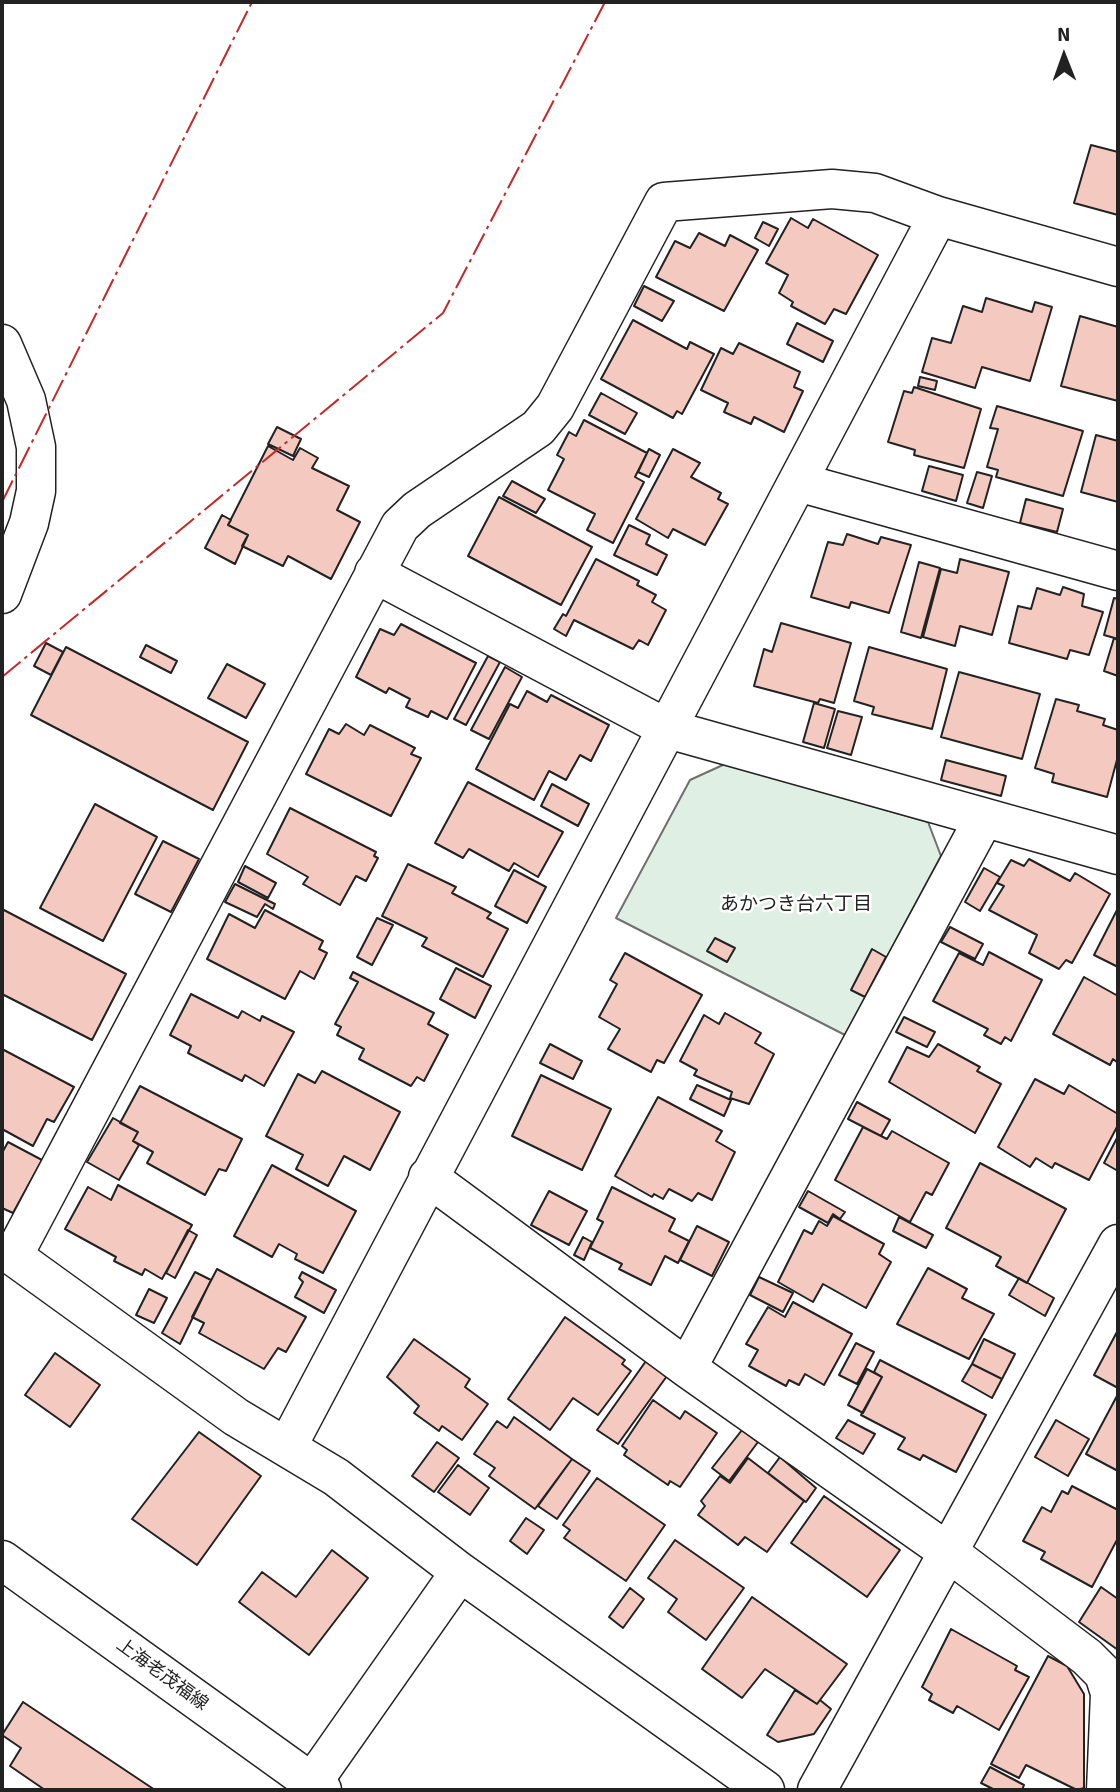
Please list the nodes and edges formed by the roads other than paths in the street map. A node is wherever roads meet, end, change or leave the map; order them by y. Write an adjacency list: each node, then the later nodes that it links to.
1 (938, 216): 2 (street); 4 (street); 6 (street)
2 (1118, 267)
3 (2, 344): 7 (street)
4 (798, 482): 5 (street); 8 (street)
5 (1118, 571)
6 (374, 573): 8 (street); 13 (street)
7 (2, 594)
8 (668, 729): 9 (street); 11 (street)
9 (984, 818): 10 (street); 14 (street)
10 (1118, 855)
11 (428, 1177): 14 (street); 15 (street)
12 (1118, 1244): 16 (street)
13 (8, 1252): 15 (street)
14 (687, 1368): 16 (street)
15 (287, 1447): 18 (street)
16 (948, 1552): 21 (street); 22 (street)
17 (2, 1560): 19 (street, 上海老茂福線)
18 (460, 1572): 19 (street); 20 (street)
19 (314, 1788)
20 (765, 1790)
21 (817, 1790)
22 (1106, 1790)

